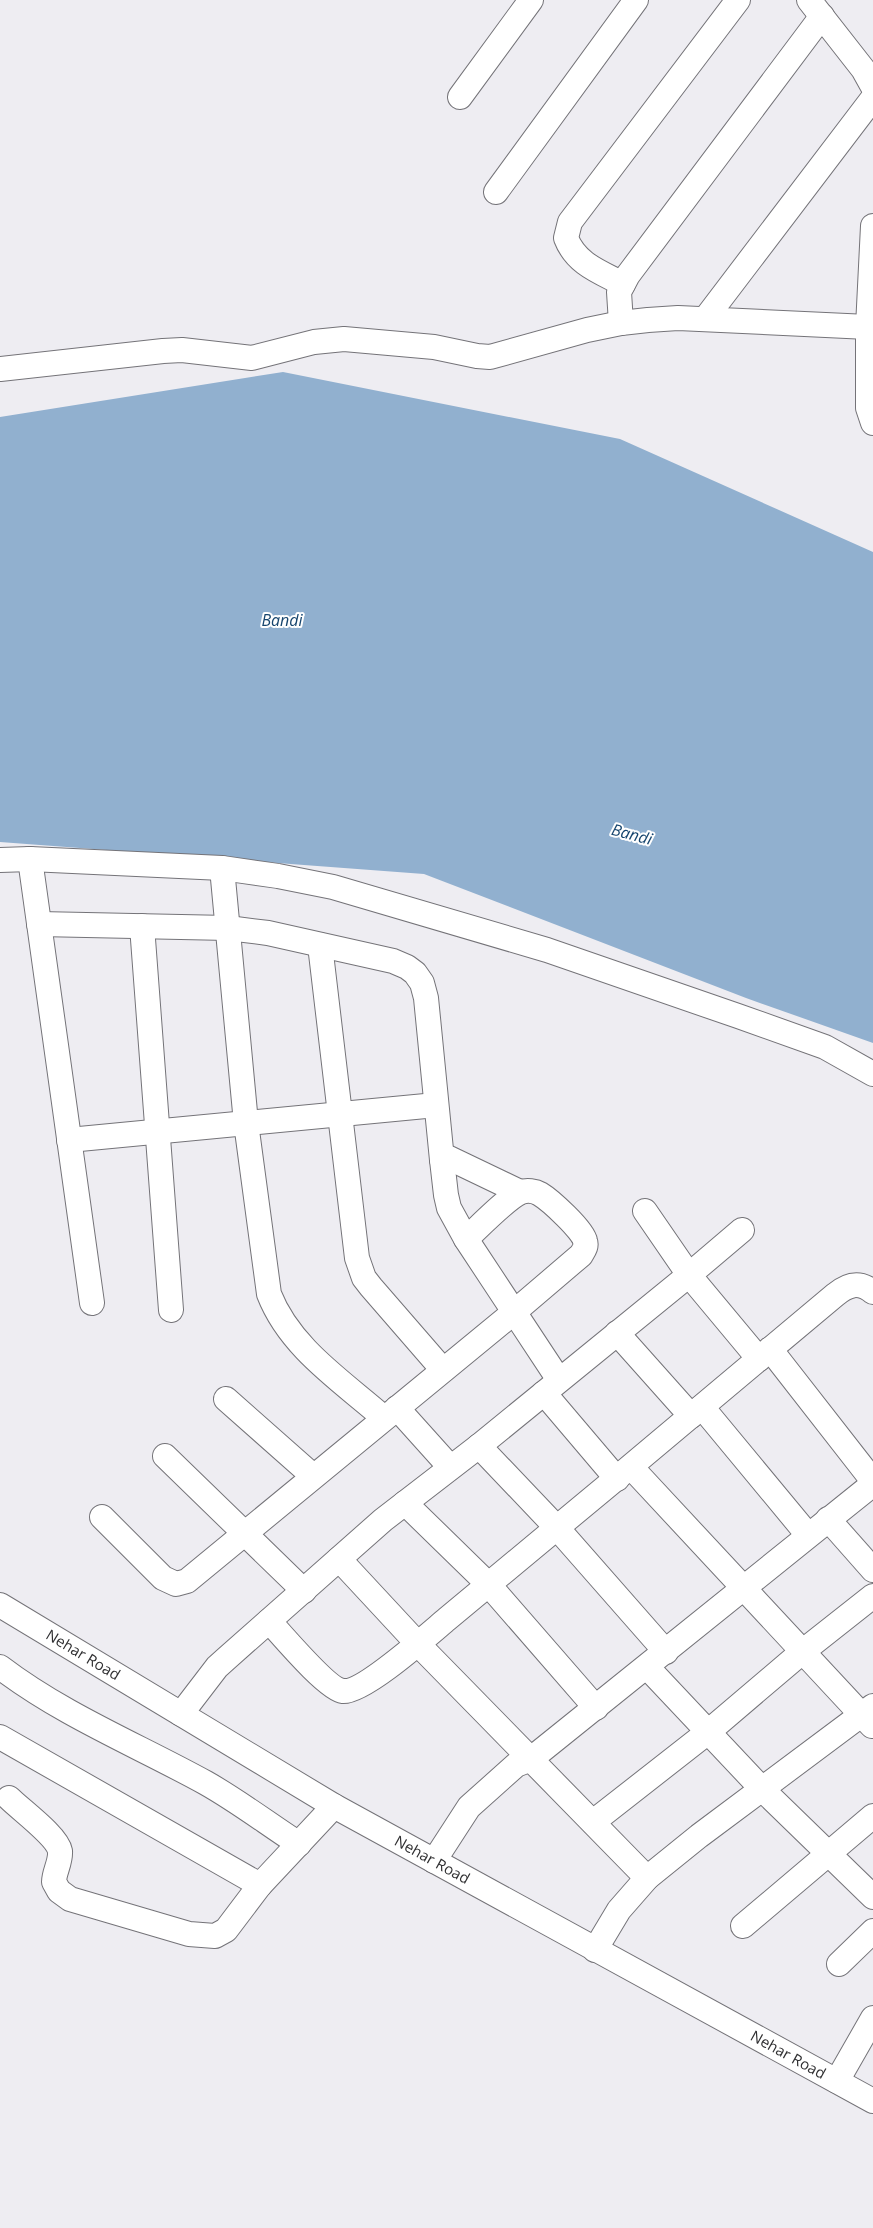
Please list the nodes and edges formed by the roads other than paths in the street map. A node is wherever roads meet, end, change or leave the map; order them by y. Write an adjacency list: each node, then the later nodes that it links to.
1 (531, 0): 6 (street)
2 (636, 0): 8 (street)
3 (738, 0): 11 (street)
4 (815, 8): 5 (street); 11 (street)
5 (873, 87)
6 (460, 98)
7 (873, 98): 12 (street)
8 (496, 192)
9 (873, 226): 10 (street)
10 (872, 259): 14 (street)
11 (623, 284): 13 (street)
12 (705, 319): 13 (street); 14 (street)
13 (621, 323): 15 (street)
14 (868, 327): 16 (street)
15 (0, 369)
16 (873, 423)
17 (0, 860): 18 (street)
18 (30, 860): 19 (street); 20 (street)
19 (222, 868): 22 (street); 24 (street)
20 (39, 924): 21 (street); 29 (street)
21 (142, 926): 22 (street); 28 (street)
22 (228, 928): 23 (street); 27 (street)
23 (320, 945): 25 (street); 26 (street)
24 (873, 1074)
25 (436, 1105): 26 (street); 30 (street)
26 (339, 1114): 27 (street); 42 (street)
27 (246, 1123): 28 (street); 46 (street)
28 (158, 1132): 29 (street); 38 (street)
29 (69, 1140): 37 (street)
30 (442, 1160): 31 (street); 34 (street)
31 (520, 1192): 34 (street); 39 (street)
32 (645, 1211): 35 (street)
33 (742, 1230): 35 (street)
34 (466, 1239): 39 (street)
35 (690, 1275): 40 (street); 41 (street)
36 (873, 1292): 41 (street)
37 (92, 1303)
38 (171, 1310)
39 (513, 1313): 42 (street); 43 (street)
40 (617, 1334): 43 (street); 45 (street)
41 (765, 1354): 45 (street); 52 (street)
42 (443, 1370): 46 (street)
43 (551, 1386): 47 (street); 50 (street)
44 (226, 1399): 51 (street)
45 (697, 1411): 50 (street); 58 (street)
46 (390, 1413): 49 (street); 51 (street)
47 (480, 1446): 49 (street); 56 (street)
48 (165, 1456): 57 (street)
49 (450, 1467): 53 (street)
50 (624, 1473): 56 (street); 62 (street)
51 (313, 1476): 57 (street)
52 (873, 1482): 55 (street)
53 (405, 1503): 59 (street); 61 (street)
54 (102, 1517): 57 (street)
55 (828, 1519): 58 (street); 60 (street)
56 (558, 1529): 61 (street); 68 (street)
57 (244, 1532): 63 (street)
58 (808, 1536): 62 (street)
59 (340, 1559): 63 (street); 67 (street)
60 (873, 1570)
61 (489, 1585): 67 (street); 72 (street)
62 (743, 1588): 68 (street); 69 (street)
63 (304, 1591): 66 (street)
64 (873, 1596): 69 (street)
65 (0, 1605): 73 (street, Nehar Road)
66 (269, 1621): 67 (street); 73 (street)
67 (417, 1643): 77 (street)
68 (666, 1652): 71 (street)
69 (802, 1652): 74 (street); 75 (street)
70 (0, 1667): 83 (street)
71 (647, 1667): 72 (street); 75 (street)
72 (596, 1708): 77 (street)
73 (180, 1714): 80 (street, Nehar Road)
74 (869, 1716): 78 (street)
75 (708, 1732): 78 (street); 82 (street)
76 (0, 1738): 87 (street)
77 (531, 1759): 82 (street); 85 (street)
78 (762, 1789): 84 (street); 86 (street)
79 (9, 1798): 87 (street)
80 (334, 1806): 83 (street); 85 (street, Nehar Road)
81 (873, 1816): 84 (street)
82 (593, 1822): 86 (street)
83 (299, 1844): 87 (street)
84 (828, 1854): 88 (street); 89 (street)
85 (434, 1861): 91 (street, Nehar Road)
86 (647, 1878): 91 (street)
87 (260, 1885)
88 (873, 1897)
89 (743, 1926)
90 (873, 1931): 92 (street)
91 (595, 1950): 94 (street, Nehar Road)
92 (839, 1964)
93 (873, 2018): 94 (street)
94 (837, 2082): 95 (street, Nehar Road)
95 (873, 2101)

